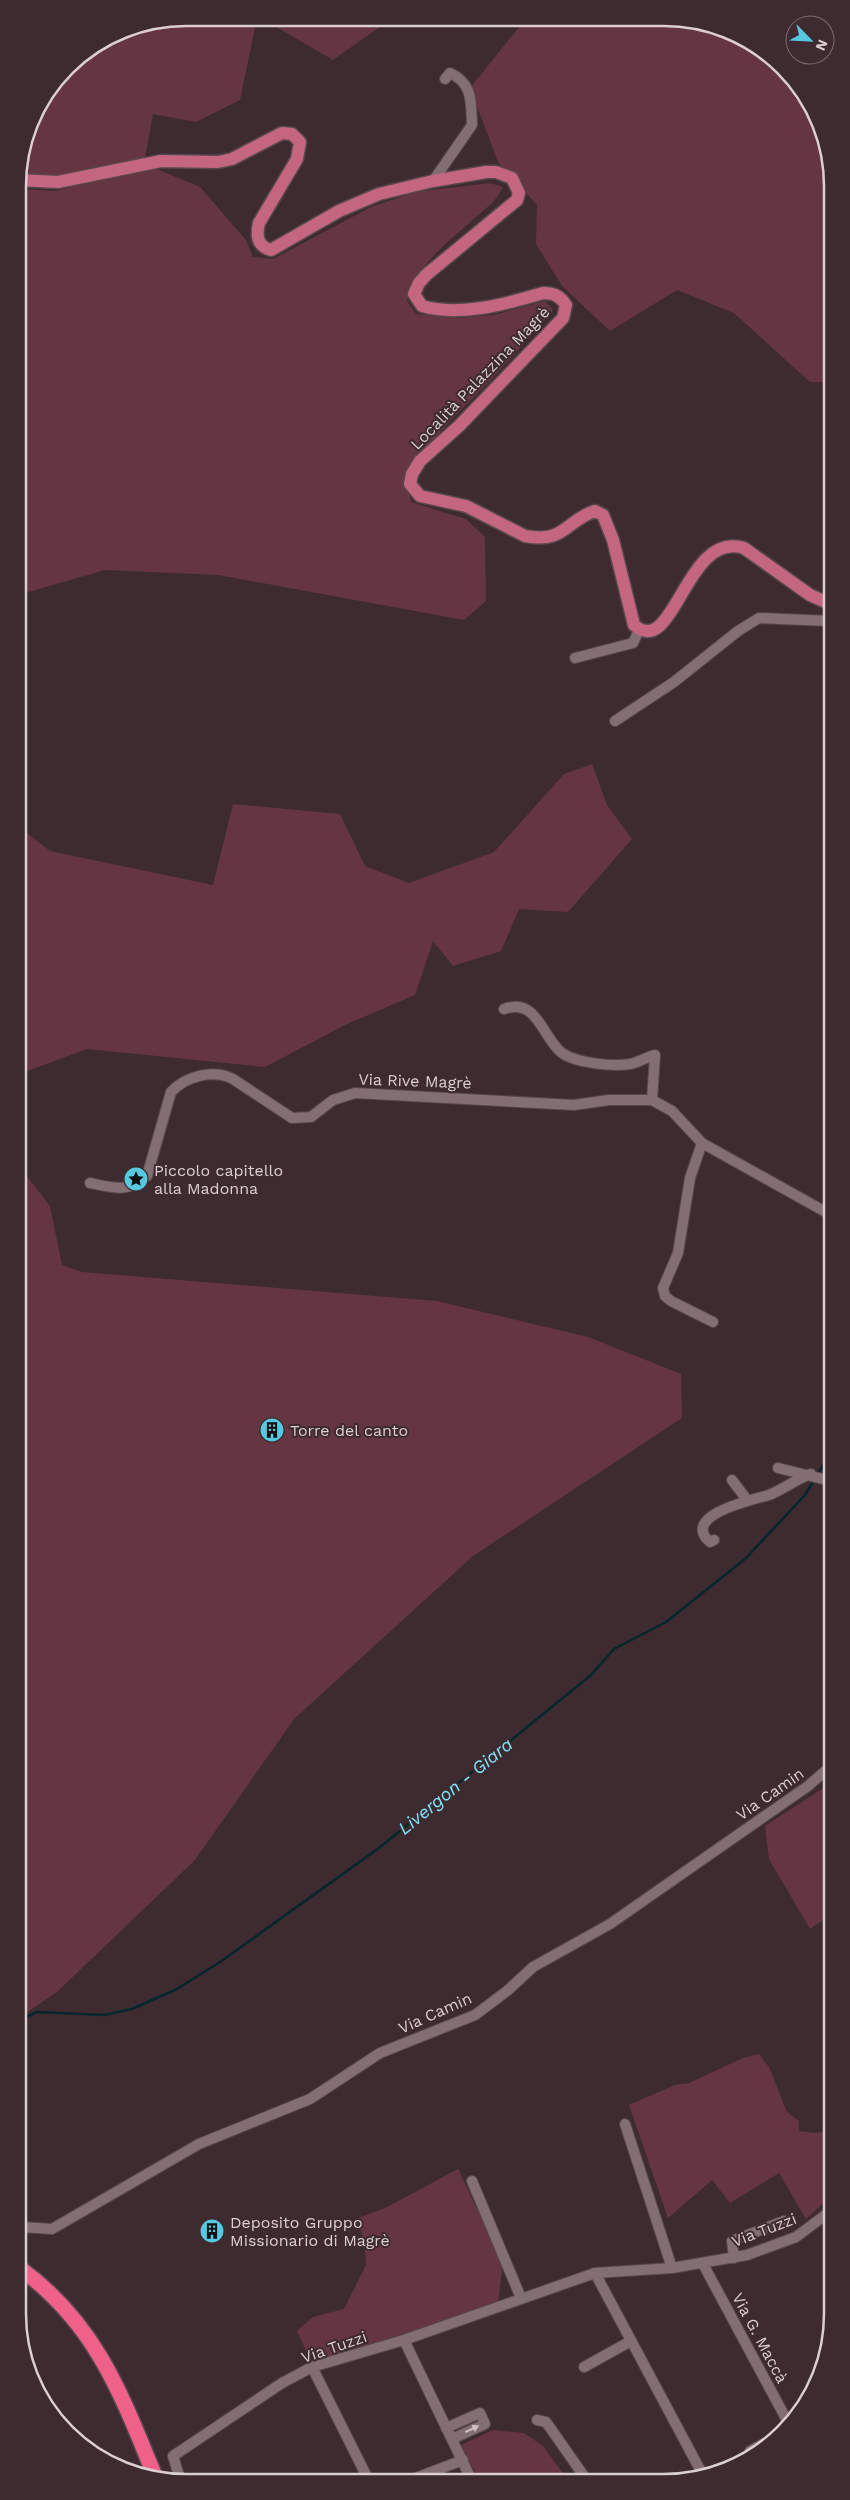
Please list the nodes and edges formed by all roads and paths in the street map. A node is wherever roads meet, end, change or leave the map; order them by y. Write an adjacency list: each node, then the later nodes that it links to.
1 (445, 78): 3 (street)
2 (27, 180): 3 (main road, Località Palazzina Magrè)
3 (433, 181): 6 (main road, Località Palazzina Magrè)
4 (824, 601): 6 (main road)
5 (824, 621): 8 (street)
6 (639, 630): 7 (street)
7 (575, 658)
8 (615, 721)
9 (504, 1009): 10 (street)
10 (652, 1100): 11 (street); 12 (street, Via Rive Magrè)
11 (702, 1142): 13 (street); 14 (street)
12 (90, 1183)
13 (824, 1211)
14 (713, 1322)
15 (778, 1468): 16 (street)
16 (811, 1474): 17 (street); 19 (street)
17 (823, 1478)
18 (732, 1480): 19 (street)
19 (748, 1500): 20 (street)
20 (714, 1540)
21 (823, 1773): 26 (street, Via Camin)
22 (625, 2124): 29 (street)
23 (472, 2181): 32 (street)
24 (823, 2217): 27 (street, Via Tuzzi)
25 (784, 2221): 27 (street)
26 (26, 2228)
27 (734, 2258): 28 (street, Via Tuzzi)
28 (703, 2264): 29 (street, Via Tuzzi); 37 (street, Via G. Maccà)
29 (672, 2268): 31 (street, Via Tuzzi)
30 (26, 2273): 43 (highway)
31 (595, 2273): 32 (street, Via Tuzzi); 34 (street)
32 (521, 2298): 33 (street, Via Tuzzi)
33 (404, 2340): 35 (street, Via Tuzzi); 39 (street)
34 (631, 2341): 36 (street); 42 (street)
35 (312, 2367): 44 (street, Via Tuzzi); 45 (street)
36 (584, 2367)
37 (785, 2417)
38 (537, 2420): 48 (street)
39 (446, 2428): 40 (street); 40 (street, one-way to 39)
40 (452, 2439): 41 (street)
41 (463, 2460): 46 (street); 47 (street)
42 (700, 2469)
43 (152, 2470)
44 (178, 2473)
45 (366, 2474)
46 (426, 2474)
47 (469, 2474)
48 (582, 2474)

